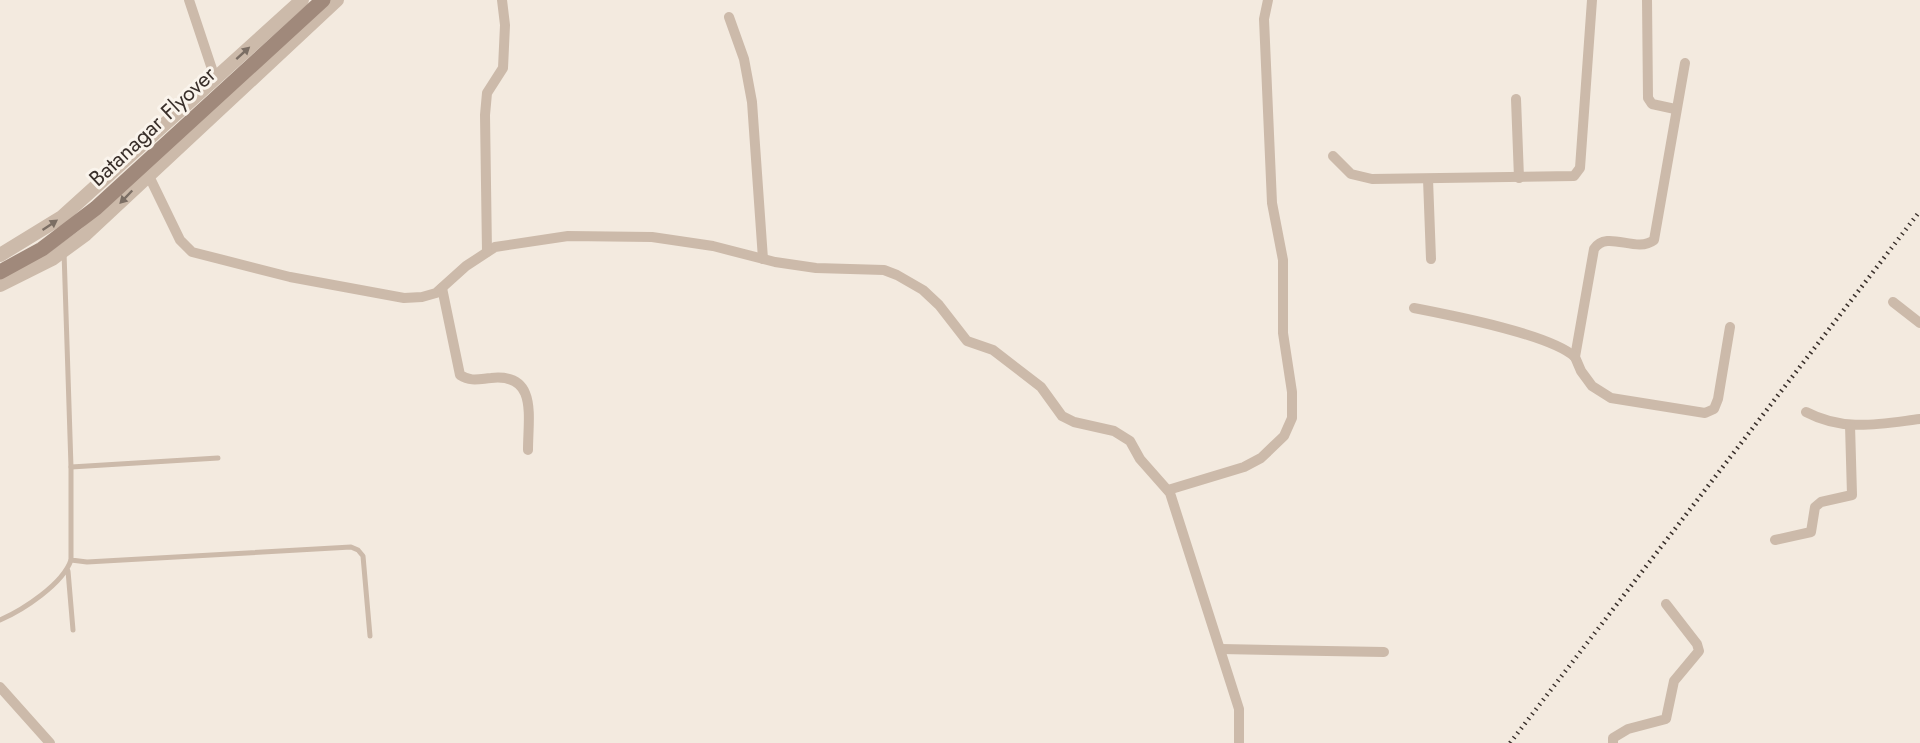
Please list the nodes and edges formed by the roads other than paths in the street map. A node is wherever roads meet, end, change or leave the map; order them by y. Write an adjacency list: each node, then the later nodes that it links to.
1 (189, 0): 11 (street)
2 (302, 0): 11 (street, one-way to 2)
3 (323, 0): 23 (main road, Batanagar Flyover)
4 (337, 0): 15 (street)
5 (502, 0): 19 (street)
6 (1268, 0): 37 (street)
7 (1592, 0): 16 (street)
8 (1647, 0): 13 (street)
9 (729, 17): 21 (street)
10 (1684, 63): 13 (street)
11 (215, 78): 20 (street, one-way to 11)
12 (1516, 99): 16 (street)
13 (1675, 109): 30 (street)
14 (1333, 156): 17 (street)
15 (148, 174): 18 (street, one-way to 18); 25 (street)
16 (1519, 178): 17 (street)
17 (1428, 179): 22 (street)
18 (64, 250): 24 (street); 36 (lane)
19 (487, 252): 21 (street); 25 (street)
20 (0, 255)
21 (763, 259): 37 (street)
22 (1431, 259)
23 (0, 272)
24 (0, 285)
25 (442, 288): 34 (street)
26 (1893, 302): 28 (street)
27 (1414, 308): 30 (street)
28 (1920, 322)
29 (1730, 327): 30 (street)
30 (1575, 357)
31 (1806, 412): 33 (street)
32 (1920, 419): 33 (street)
33 (1850, 425): 38 (street)
34 (528, 450)
35 (218, 458): 36 (lane)
36 (71, 467): 39 (lane)
37 (1168, 490): 45 (street)
38 (1775, 540)
39 (71, 560): 40 (lane); 44 (lane)
40 (68, 571): 42 (lane); 43 (lane)
41 (1666, 604): 50 (street)
42 (0, 620)
43 (73, 630)
44 (370, 636)
45 (1221, 649): 46 (street); 49 (street)
46 (1384, 652)
47 (0, 687): 48 (street)
48 (50, 743)
49 (1239, 743)
50 (1613, 743)

